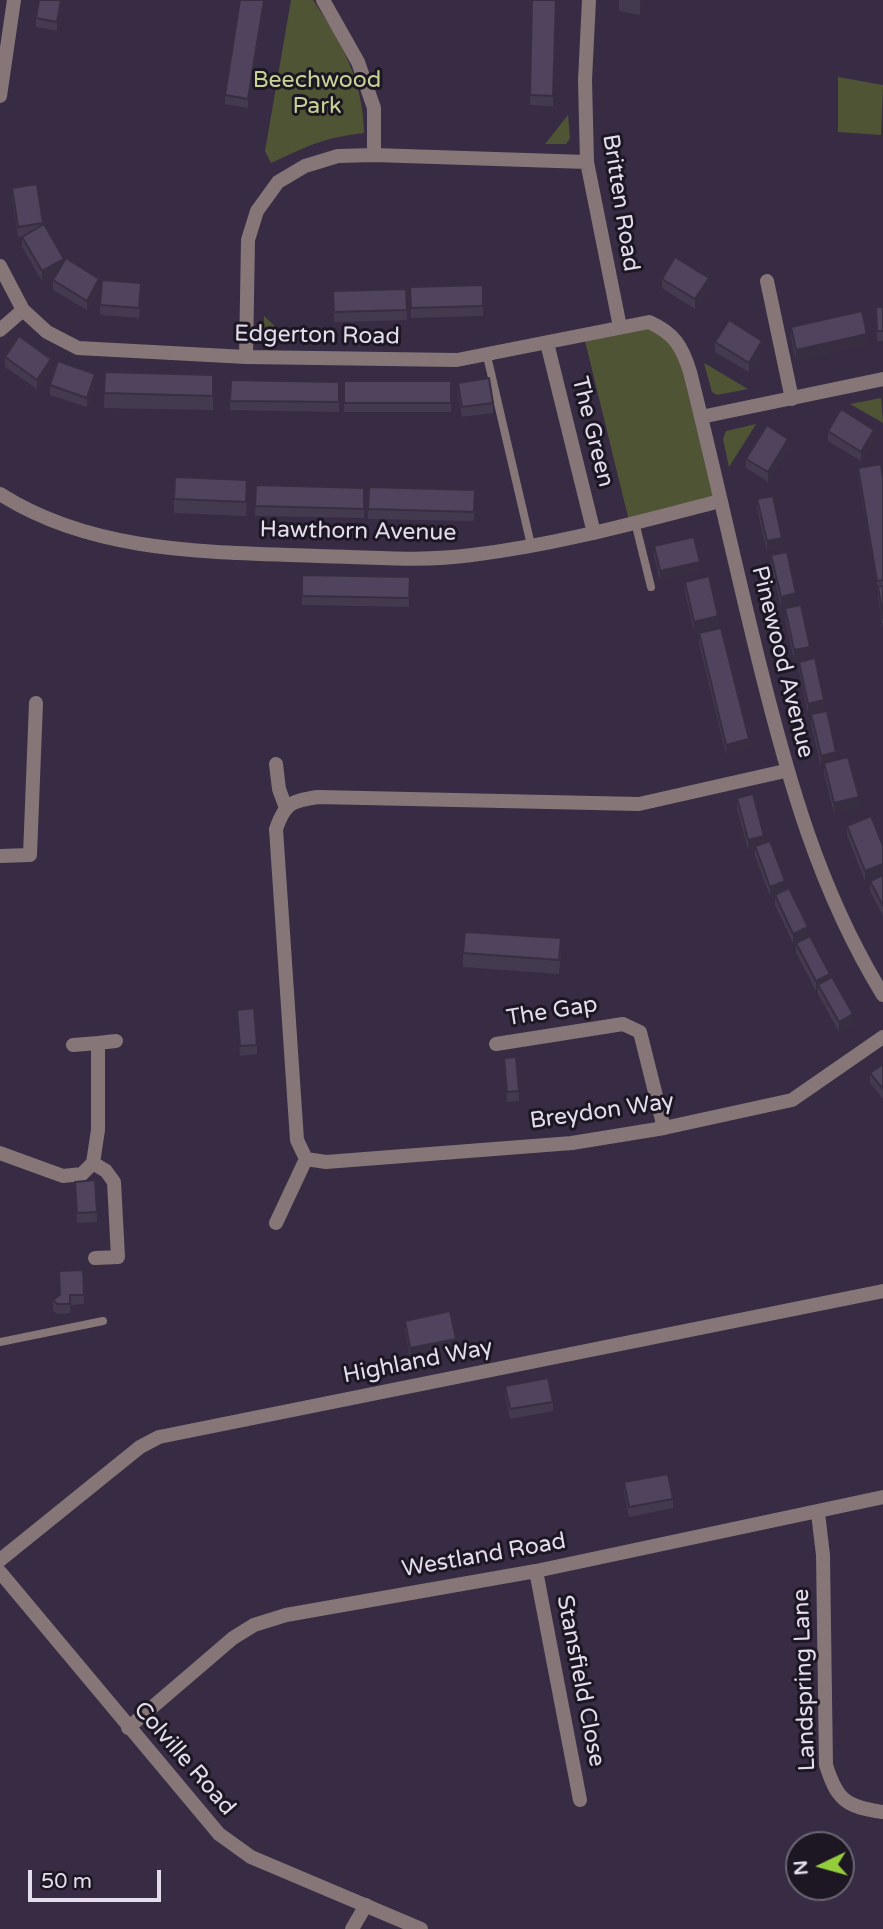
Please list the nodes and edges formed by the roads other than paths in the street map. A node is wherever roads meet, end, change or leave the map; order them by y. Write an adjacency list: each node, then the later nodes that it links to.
1 (14, 0): 4 (street)
2 (323, 0): 5 (street)
3 (589, 0): 6 (street, Britten Road)
4 (0, 96)
5 (374, 155): 6 (street); 15 (street)
6 (587, 162): 10 (street, Britten Road)
7 (0, 266): 9 (street, Edgerton Road)
8 (767, 281): 17 (street)
9 (23, 310): 11 (street); 15 (street, Edgerton Road)
10 (620, 327): 12 (street, Edgerton Road); 13 (street, Edgerton Road)
11 (0, 330)
12 (668, 330): 18 (street, Pinewood Avenue)
13 (547, 343): 14 (street, Edgerton Road); 22 (street, The Green)
14 (487, 356): 15 (street, Edgerton Road); 23 (lane)
15 (246, 357)
16 (883, 379): 17 (street)
17 (792, 399): 18 (street)
18 (701, 418): 20 (street, Pinewood Avenue)
19 (0, 494): 23 (street, Hawthorn Avenue)
20 (720, 501): 21 (street, Hawthorn Avenue); 27 (street, Pinewood Avenue)
21 (635, 522): 22 (street, Hawthorn Avenue); 24 (lane)
22 (594, 533): 23 (street, Hawthorn Avenue)
23 (531, 545)
24 (651, 587)
25 (36, 703): 29 (street)
26 (276, 764): 28 (street)
27 (785, 771): 28 (street); 30 (street, Pinewood Avenue)
28 (286, 808): 38 (street)
29 (0, 856)
30 (883, 995)
31 (883, 1037): 36 (street, Breydon Way)
32 (116, 1041): 33 (street)
33 (98, 1043): 35 (street); 39 (street)
34 (496, 1044): 36 (street, The Gap)
35 (73, 1045)
36 (664, 1128): 38 (street, Breydon Way)
37 (0, 1153): 39 (street)
38 (306, 1159): 40 (street)
39 (93, 1163): 41 (street)
40 (276, 1223)
41 (95, 1258)
42 (883, 1291): 47 (street, Highland Way)
43 (103, 1321): 44 (lane)
44 (0, 1342)
45 (883, 1497): 46 (street, Westland Road)
46 (818, 1513): 48 (street, Westland Road); 52 (street, Landspring Lane)
47 (0, 1560)
48 (536, 1570): 50 (street, Westland Road); 51 (street, Stansfield Close)
49 (0, 1572): 50 (street, Colville Road)
50 (128, 1728): 53 (street, Colville Road)
51 (580, 1800)
52 (883, 1812)
53 (366, 1905): 54 (street); 55 (street, Colville Road)
54 (352, 1929)
55 (421, 1929)

